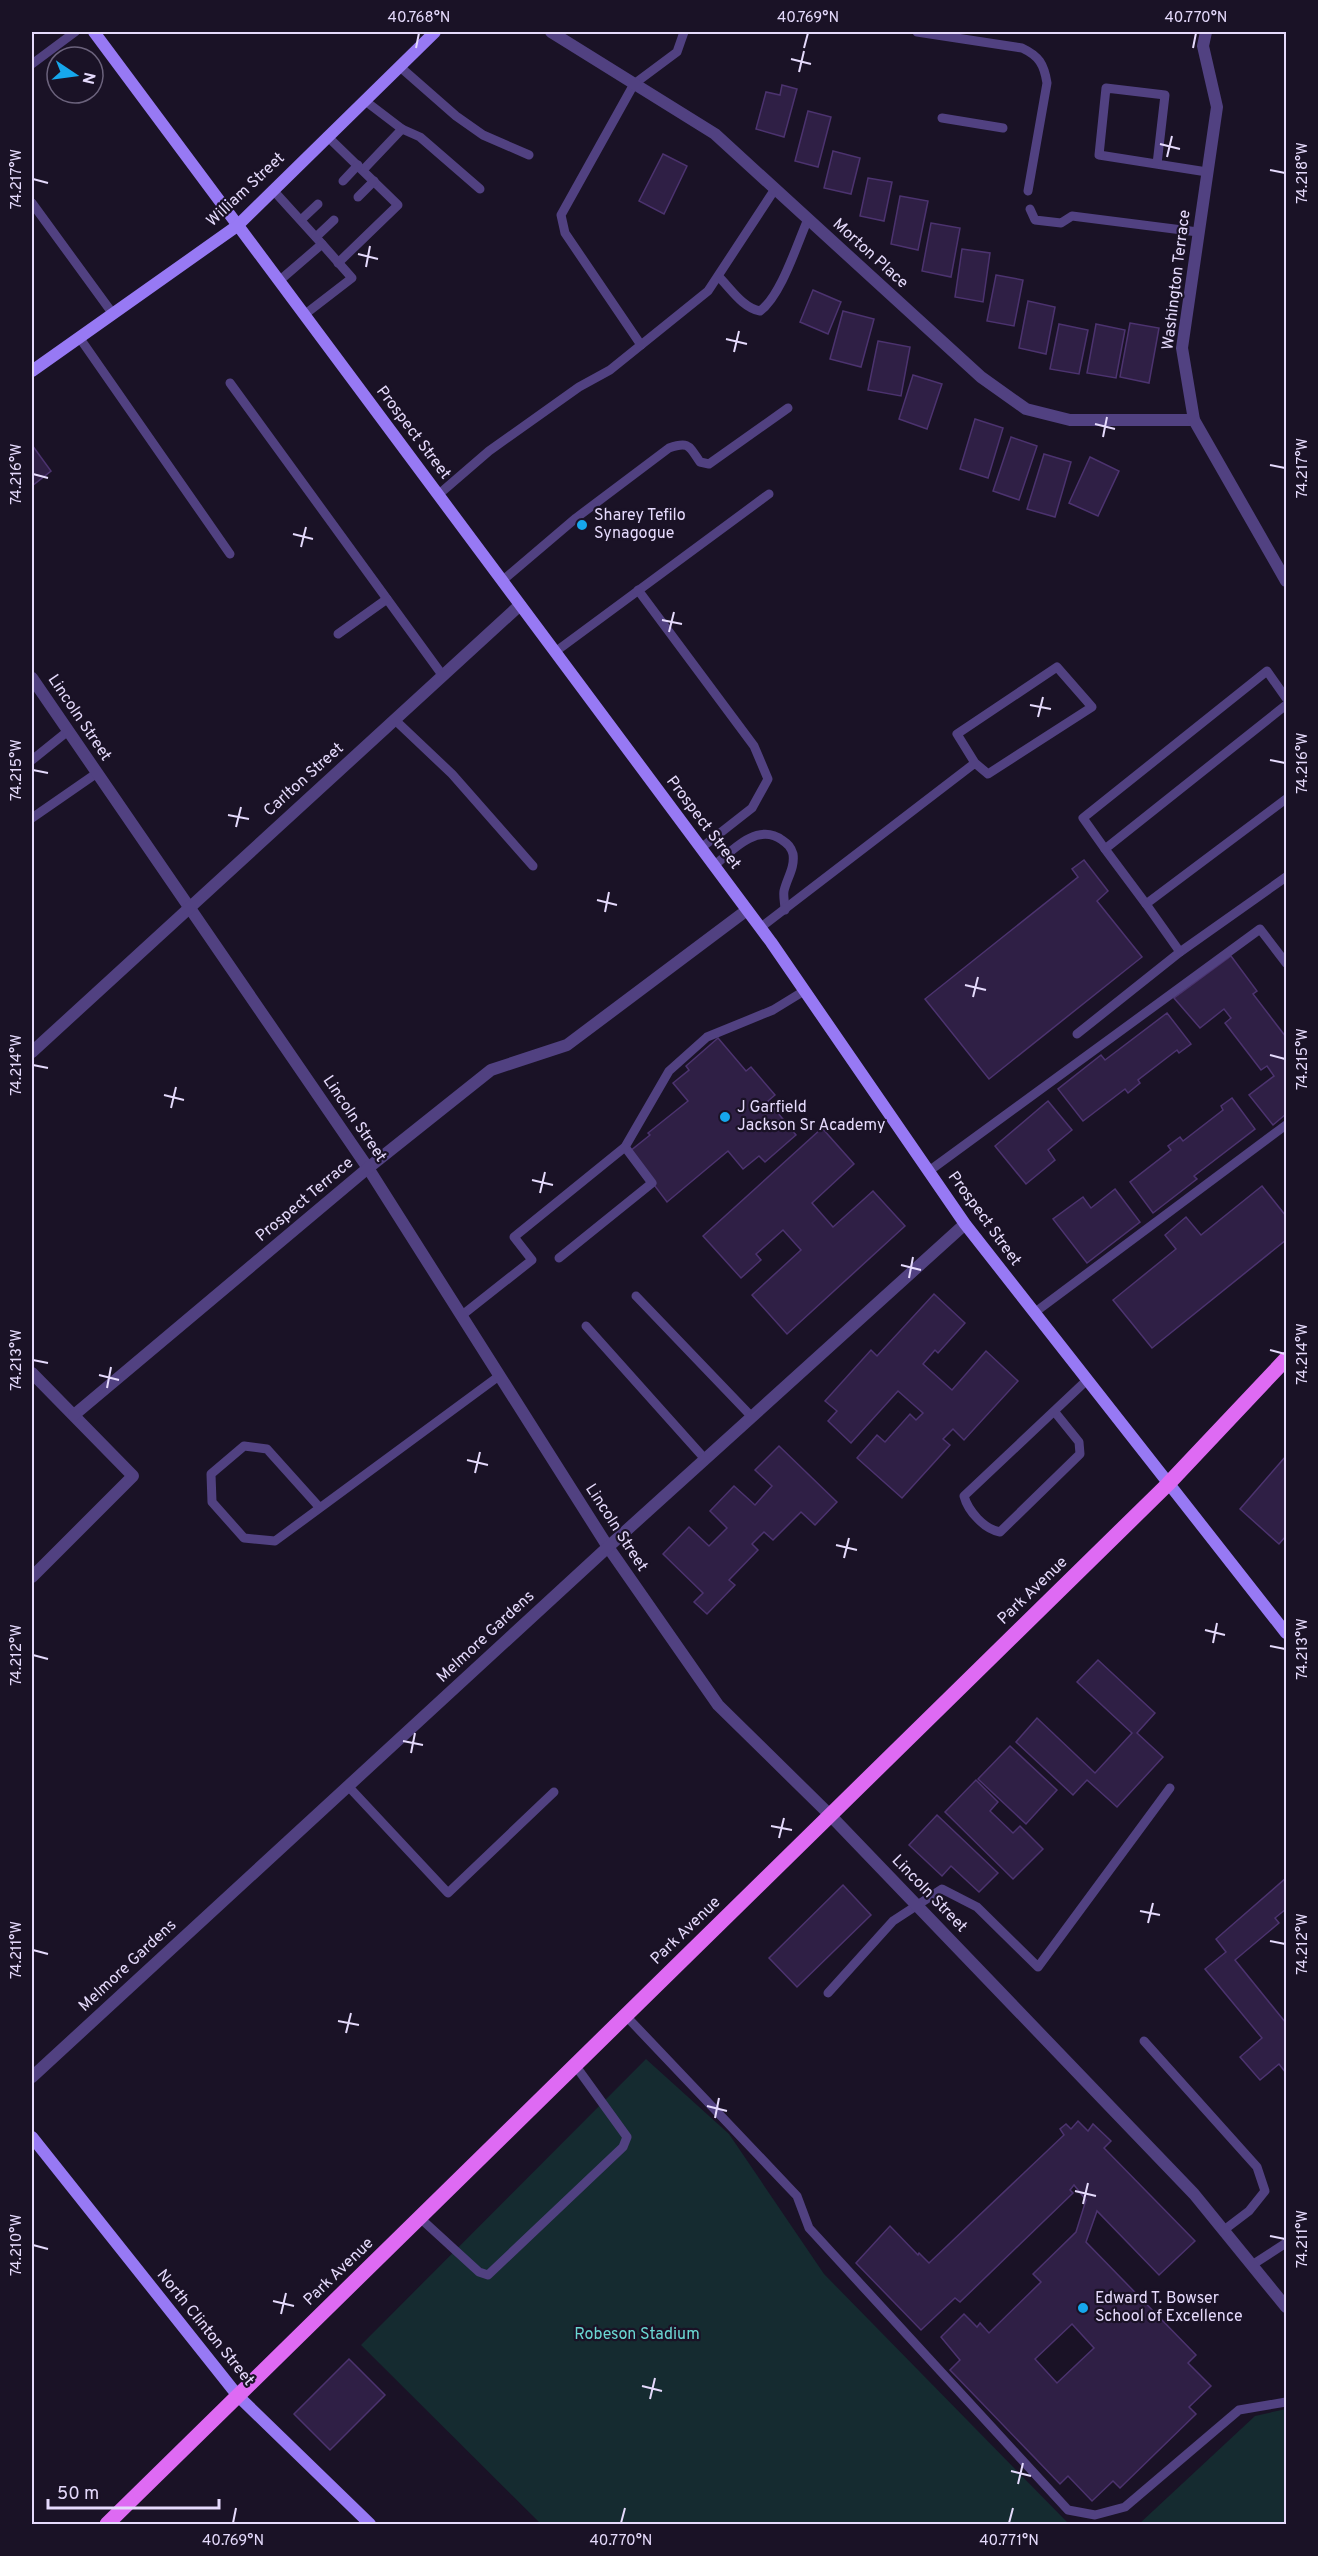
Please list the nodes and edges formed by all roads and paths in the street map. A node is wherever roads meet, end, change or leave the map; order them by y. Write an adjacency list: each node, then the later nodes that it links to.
1 (75, 32): 8 (lane)
2 (94, 32): 33 (street, Prospect Street)
3 (435, 32): 9 (street, William Street)
4 (551, 32): 10 (street, Morton Place)
5 (684, 32): 10 (lane)
6 (917, 32): 25 (lane)
7 (1206, 32): 19 (street, Washington Terrace)
8 (32, 64)
9 (399, 66): 11 (street, William Street); 16 (lane)
10 (634, 84): 23 (street, Morton Place); 42 (lane)
11 (364, 100): 14 (lane); 15 (street, William Street)
12 (942, 118): 13 (lane)
13 (1003, 128)
14 (402, 129): 18 (lane); 22 (lane)
15 (327, 136): 18 (lane); 24 (street, William Street)
16 (529, 155)
17 (1157, 164): 17 (lane); 19 (lane)
18 (361, 167): 20 (lane); 21 (lane)
19 (1207, 172): 34 (street, Washington Terrace)
20 (343, 181)
21 (374, 181): 26 (lane); 36 (lane)
22 (480, 189)
23 (775, 189): 31 (street, Morton Place); 37 (lane)
24 (273, 190): 30 (lane); 33 (street, William Street)
25 (1028, 191)
26 (358, 196)
27 (32, 203): 39 (lane)
28 (318, 204): 30 (lane)
29 (1030, 209): 34 (lane)
30 (302, 219): 35 (lane)
31 (808, 219): 37 (lane); 46 (street, Morton Place)
32 (334, 220): 35 (lane)
33 (237, 226): 38 (street, Prospect Street); 39 (street, William Street)
34 (1198, 232): 46 (street, Washington Terrace)
35 (319, 241): 36 (lane); 38 (lane)
36 (339, 263): 40 (lane)
37 (719, 277): 42 (lane)
38 (279, 281): 40 (street, Prospect Street)
39 (113, 314): 41 (street, William Street)
40 (304, 315): 48 (street, Prospect Street)
41 (80, 337): 43 (street, William Street); 49 (lane)
42 (641, 345): 48 (lane)
43 (32, 371)
44 (230, 383): 53 (lane)
45 (788, 408): 50 (lane)
46 (1194, 420): 51 (street, Washington Terrace)
47 (769, 494): 52 (lane)
48 (438, 495): 50 (street, Prospect Street)
49 (230, 554)
50 (502, 581): 54 (street, Prospect Street)
51 (1287, 581)
52 (638, 590): 56 (lane); 68 (lane)
53 (387, 599): 55 (lane); 57 (lane)
54 (520, 605): 56 (street, Prospect Street); 57 (street, Carlton Street)
55 (339, 634)
56 (555, 652): 68 (street, Prospect Street)
57 (443, 676): 61 (street, Carlton Street)
58 (32, 678): 62 (street, Lincoln Street)
59 (1287, 698): 69 (lane)
60 (1287, 705): 69 (lane)
61 (394, 720): 70 (lane); 74 (street, Carlton Street)
62 (68, 731): 63 (lane); 65 (street, Lincoln Street)
63 (32, 760)
64 (975, 763): 64 (lane); 75 (lane)
65 (97, 774): 67 (lane); 74 (street, Lincoln Street)
66 (1287, 799): 73 (lane)
67 (32, 818)
68 (701, 848): 71 (street, Prospect Street)
69 (1105, 849): 73 (lane)
70 (533, 866)
71 (714, 866): 75 (lane); 76 (street, Prospect Street)
72 (1287, 877): 78 (lane)
73 (1146, 904): 78 (lane)
74 (189, 908): 82 (street, Carlton Street); 85 (street, Lincoln Street)
75 (785, 909): 77 (lane)
76 (747, 910): 77 (street, Prospect Street); 85 (street, Prospect Terrace)
77 (760, 928): 80 (street, Prospect Street)
78 (1180, 952): 81 (lane)
79 (1287, 963): 86 (lane)
80 (804, 991): 84 (lane); 86 (street, Prospect Street)
81 (1077, 1034)
82 (32, 1052)
83 (1287, 1125): 90 (lane)
84 (625, 1147): 88 (lane); 91 (lane)
85 (368, 1168): 91 (street, Lincoln Street); 98 (street, Prospect Terrace)
86 (928, 1171): 87 (street, Prospect Street)
87 (965, 1224): 90 (street, Prospect Street); 99 (street, Melmore Gardens)
88 (559, 1258)
89 (636, 1296): 99 (lane)
90 (1034, 1313): 96 (street, Prospect Street)
91 (461, 1316): 95 (street, Lincoln Street)
92 (586, 1326): 100 (lane)
93 (1287, 1359): 101 (main road, Park Avenue)
94 (32, 1373): 98 (street)
95 (499, 1376): 102 (lane); 103 (street, Lincoln Street)
96 (1087, 1380): 97 (lane); 101 (street, Prospect Street)
97 (1054, 1411): 97 (lane)
98 (74, 1415): 104 (street)
99 (752, 1416): 100 (street, Melmore Gardens)
100 (705, 1459): 103 (street, Melmore Gardens)
101 (1168, 1484): 105 (street, Prospect Street); 109 (main road, Park Avenue)
102 (320, 1508): 102 (lane)
103 (608, 1547): 106 (street, Melmore Gardens); 109 (street, Lincoln Street)
104 (32, 1577)
105 (1287, 1633)
106 (348, 1786): 108 (lane); 115 (street, Melmore Gardens)
107 (1170, 1788): 110 (lane)
108 (554, 1792)
109 (830, 1815): 110 (street, Lincoln Street); 112 (main road, Park Avenue)
110 (917, 1905): 111 (lane); 118 (street, Lincoln Street)
111 (828, 1993)
112 (626, 2016): 114 (main road, Park Avenue); 123 (lane)
113 (1144, 2042): 118 (lane)
114 (575, 2066): 117 (main road, Park Avenue); 117 (lane)
115 (32, 2077)
116 (32, 2137): 122 (street, North Clinton Street)
117 (420, 2218): 122 (main road, Park Avenue)
118 (1224, 2230): 120 (street, Lincoln Street)
119 (1287, 2243): 120 (lane)
120 (1252, 2265): 121 (street, Lincoln Street)
121 (1287, 2307)
122 (238, 2396): 124 (main road, Park Avenue); 125 (street, North Clinton Street)
123 (1287, 2402)
124 (107, 2524)
125 (370, 2524)

